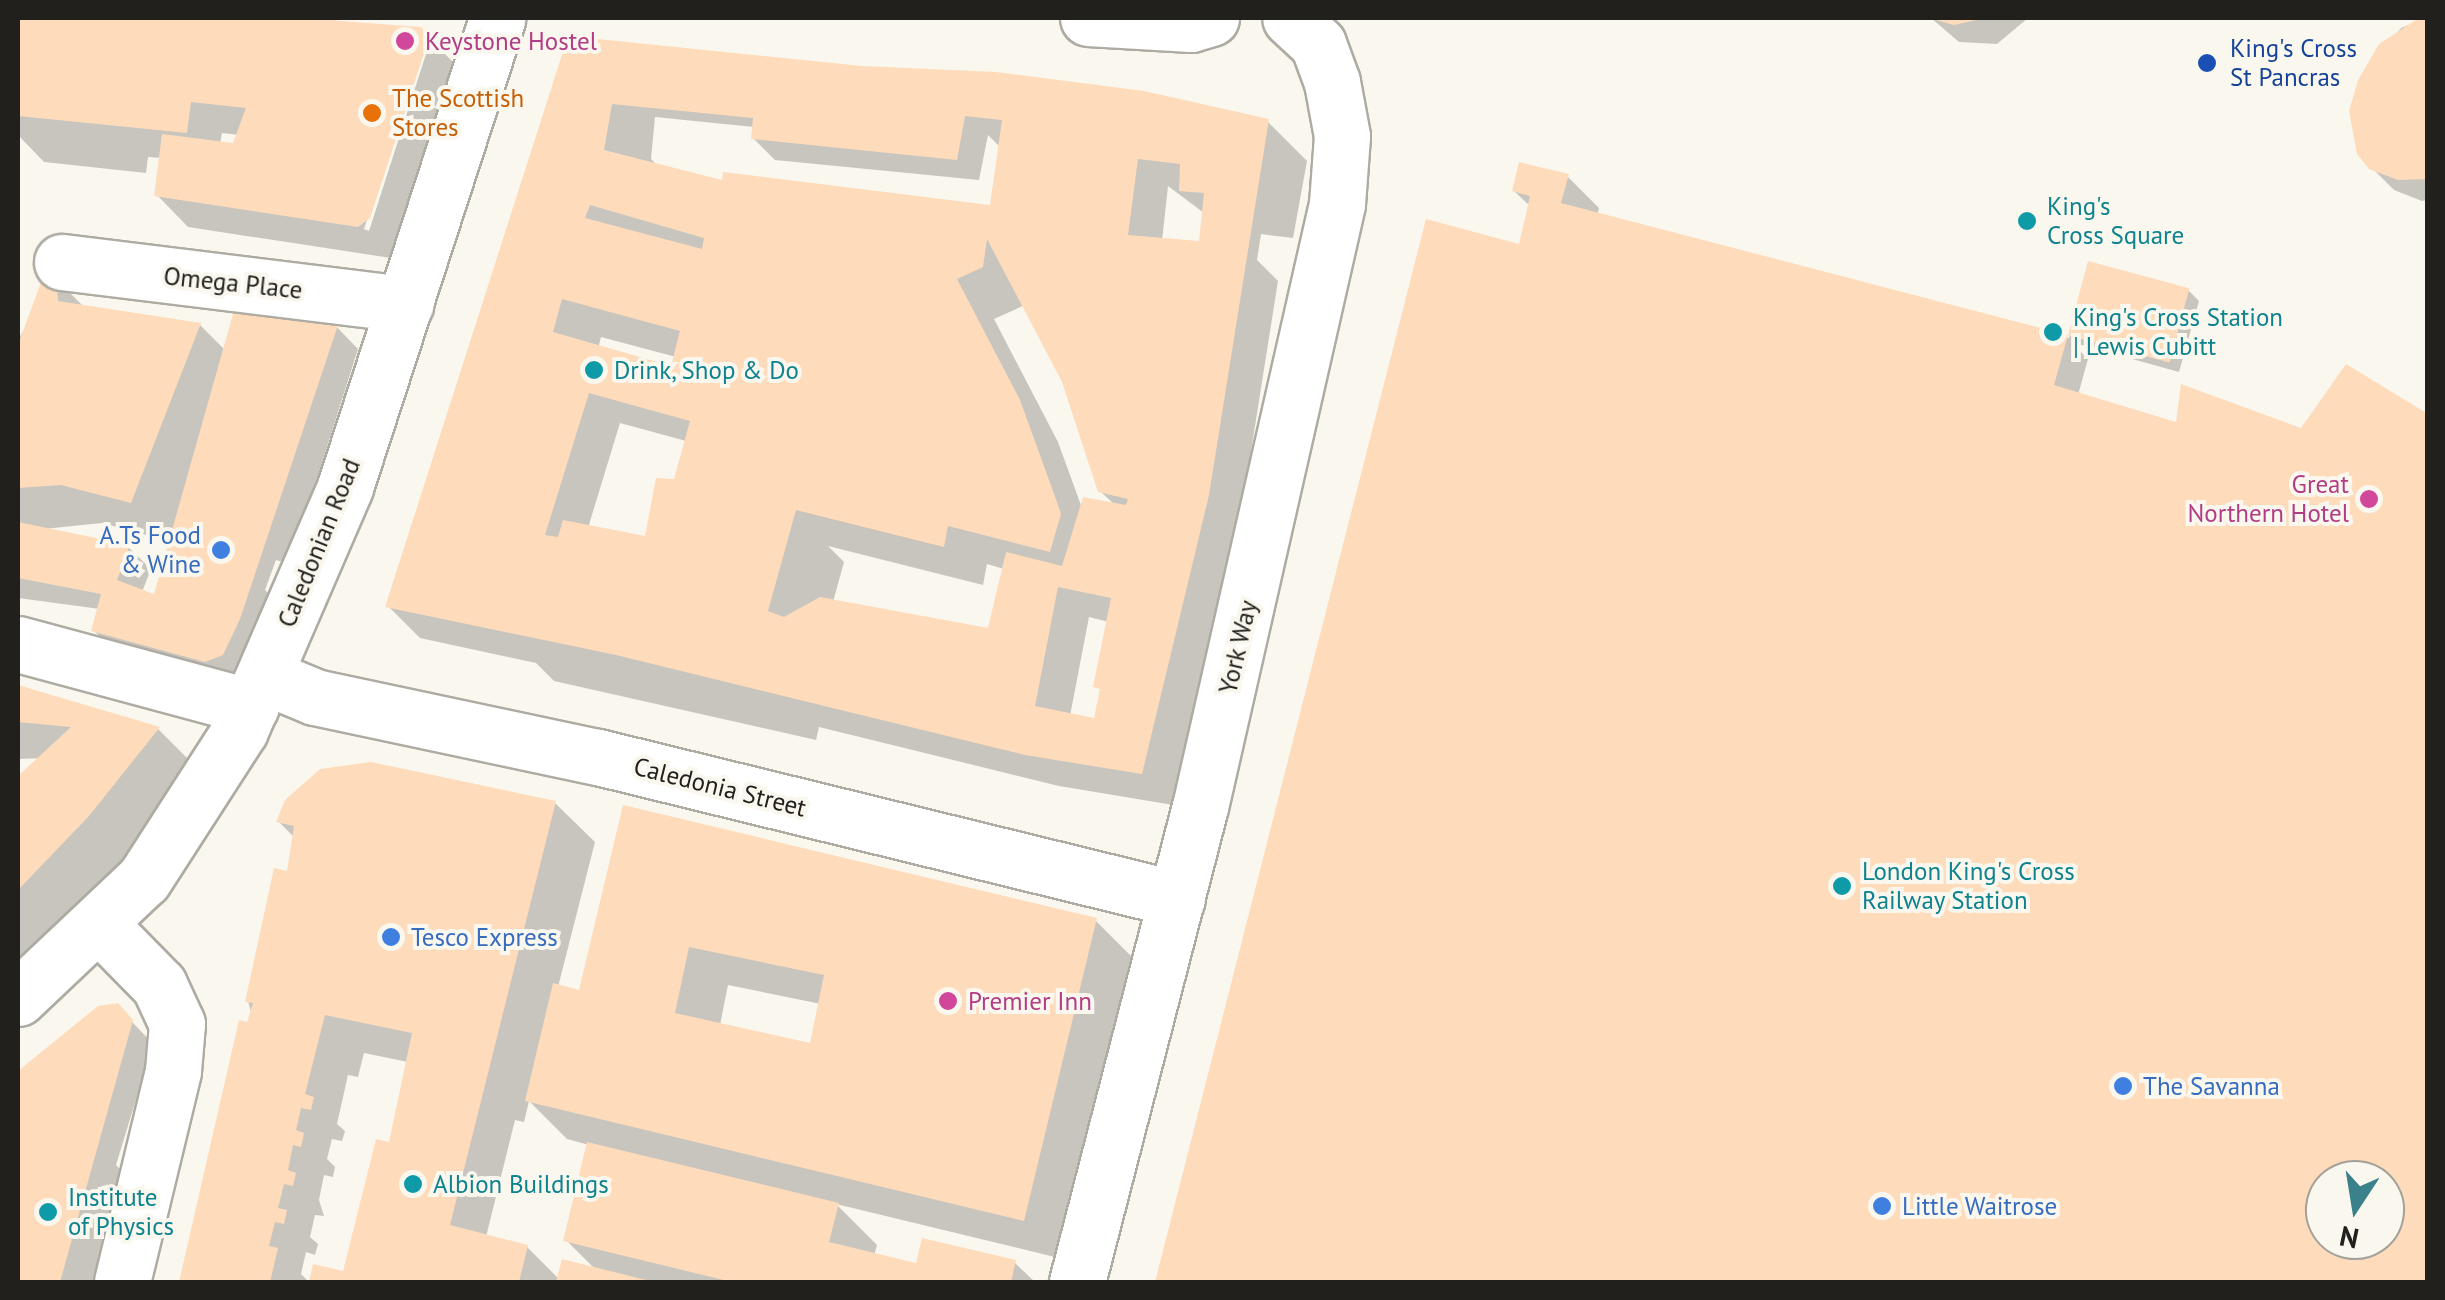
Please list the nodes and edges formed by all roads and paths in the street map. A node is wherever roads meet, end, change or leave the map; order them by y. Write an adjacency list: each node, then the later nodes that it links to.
1 (497, 18): 6 (main road, Caledonian Road)
2 (1088, 18): 3 (main road)
3 (1211, 18)
4 (1317, 26): 9 (main road, York Way)
5 (62, 262): 6 (main road, Omega Place)
6 (405, 304): 8 (main road, Caledonian Road)
7 (18, 644): 8 (main road, Caledonia Street)
8 (257, 692): 9 (main road, Caledonia Street); 10 (main road, Caledonian Road)
9 (1178, 899): 13 (main road, York Way)
10 (102, 926): 11 (main road, Caledonian Road); 12 (main road)
11 (18, 998)
12 (122, 1282)
13 (1076, 1282)

